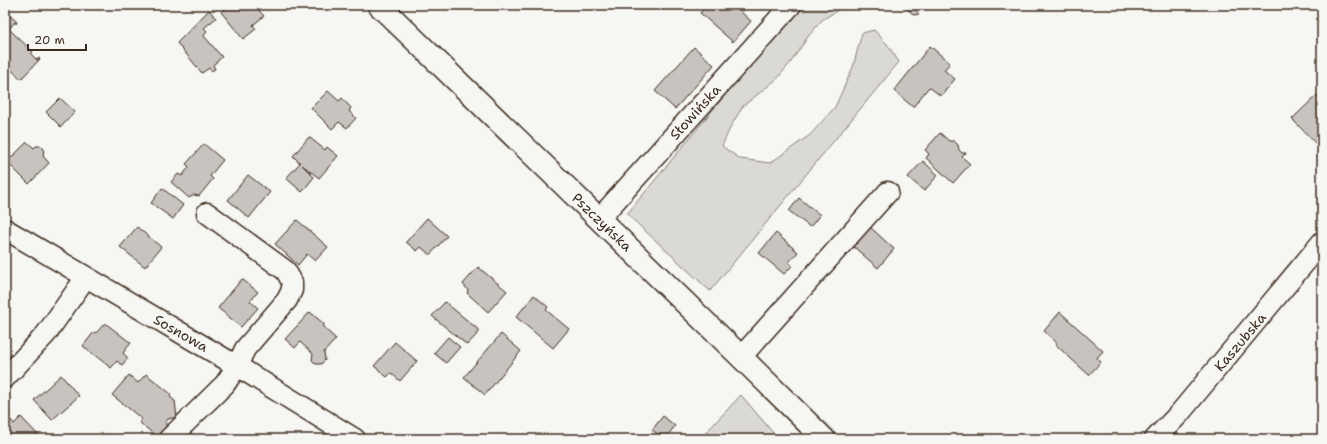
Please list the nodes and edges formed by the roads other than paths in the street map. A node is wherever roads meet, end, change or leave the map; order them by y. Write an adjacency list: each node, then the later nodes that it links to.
1 (379, 5): 5 (main road, Pszczyńska)
2 (791, 5): 5 (street, Słowińska)
3 (888, 192): 9 (street)
4 (207, 213): 10 (street)
5 (599, 219): 9 (main road, Pszczyńska)
6 (5, 229): 8 (street, Sosnowa)
7 (1322, 242): 15 (street, Kaszubska)
8 (86, 278): 10 (street, Sosnowa); 11 (street)
9 (741, 357): 14 (main road, Pszczyńska)
10 (237, 366): 12 (street); 13 (street, Sosnowa)
11 (5, 378)
12 (169, 439)
13 (355, 439)
14 (824, 439)
15 (1155, 439)

